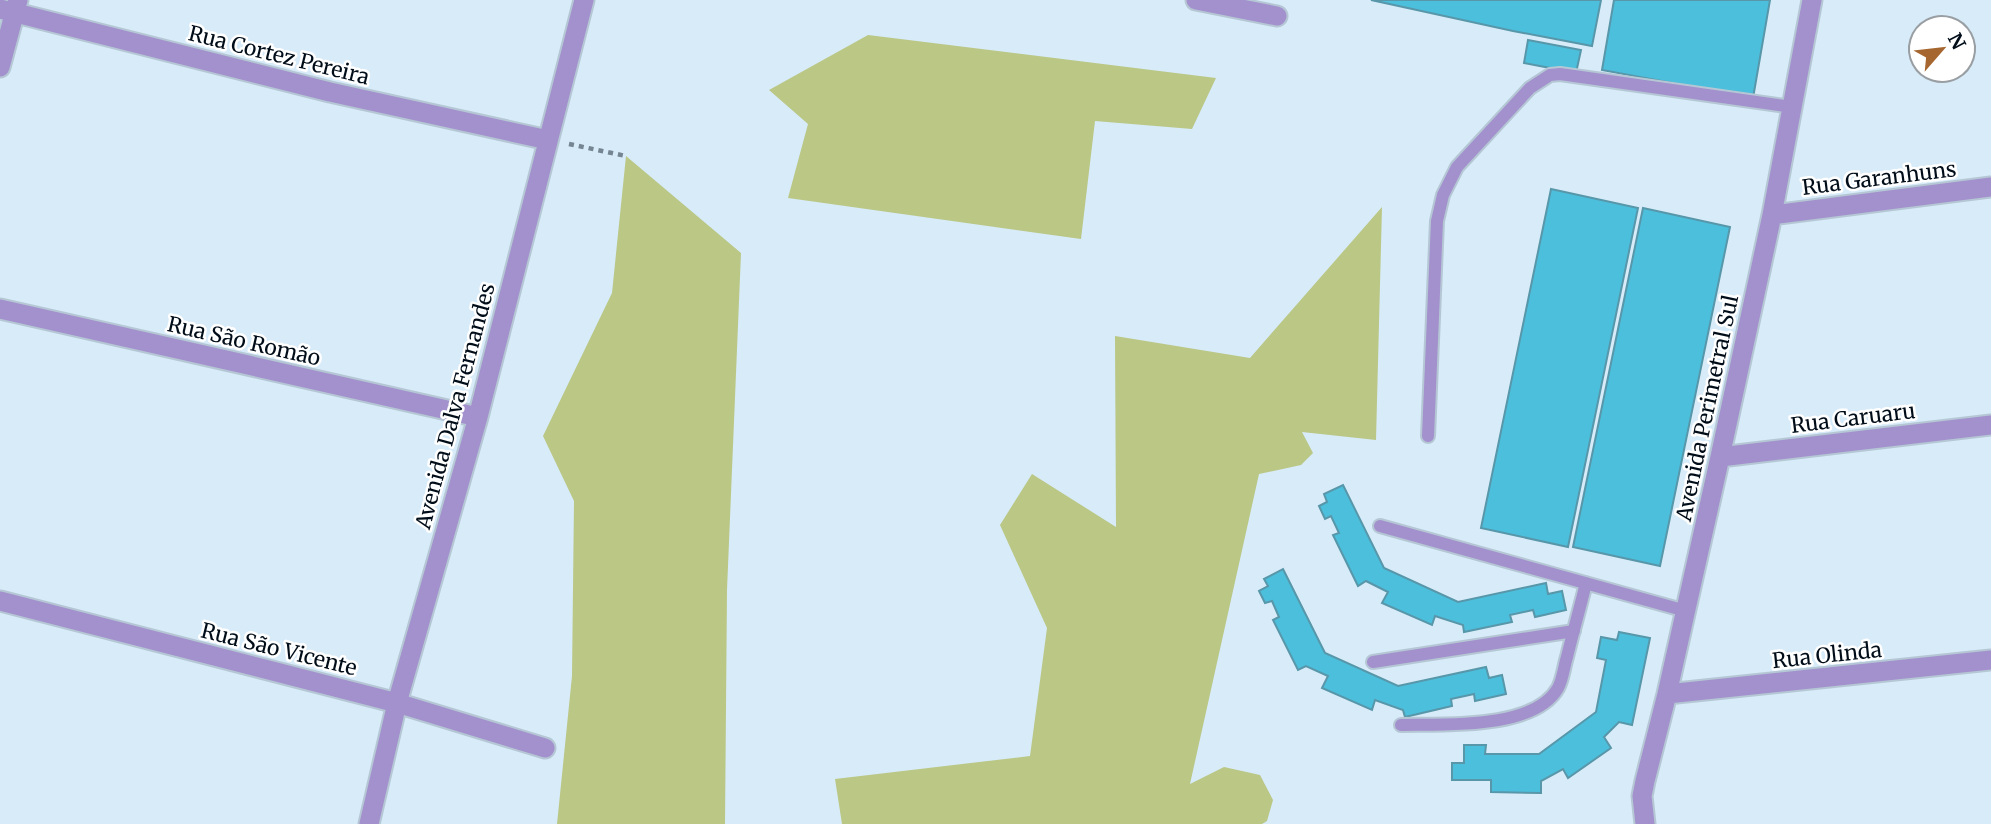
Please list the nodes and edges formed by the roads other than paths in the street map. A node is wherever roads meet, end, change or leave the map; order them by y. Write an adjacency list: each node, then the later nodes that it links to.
1 (584, 0): 8 (street, Avenida Dalva Fernandes)
2 (1196, 0): 5 (street)
3 (1812, 0): 7 (street, Avenida Perimetral Sul)
4 (11, 7): 6 (street); 8 (street, Rua Cortez Pereira)
5 (1277, 16)
6 (0, 67)
7 (1792, 107): 10 (street, Avenida Perimetral Sul); 14 (lane)
8 (548, 140): 12 (street, Avenida Dalva Fernandes)
9 (1991, 187): 10 (street, Rua Garanhuns)
10 (1772, 215): 15 (street, Avenida Perimetral Sul)
11 (0, 309): 12 (street, Rua São Romão)
12 (478, 417): 24 (street, Avenida Dalva Fernandes)
13 (1991, 425): 15 (street, Rua Caruaru)
14 (1428, 436)
15 (1720, 457): 19 (street, Avenida Perimetral Sul)
16 (1380, 526): 17 (lane)
17 (1586, 583): 19 (lane); 20 (lane)
18 (0, 601): 24 (street, Rua São Vicente)
19 (1686, 611): 23 (street, Avenida Perimetral Sul)
20 (1573, 631): 22 (lane); 25 (lane)
21 (1991, 660): 23 (street, Rua Olinda)
22 (1373, 662)
23 (1667, 694): 28 (street, Avenida Perimetral Sul)
24 (397, 702): 26 (street, Rua São Vicente); 27 (street, Avenida Dalva Fernandes)
25 (1401, 725)
26 (545, 748)
27 (369, 824)
28 (1645, 824)

